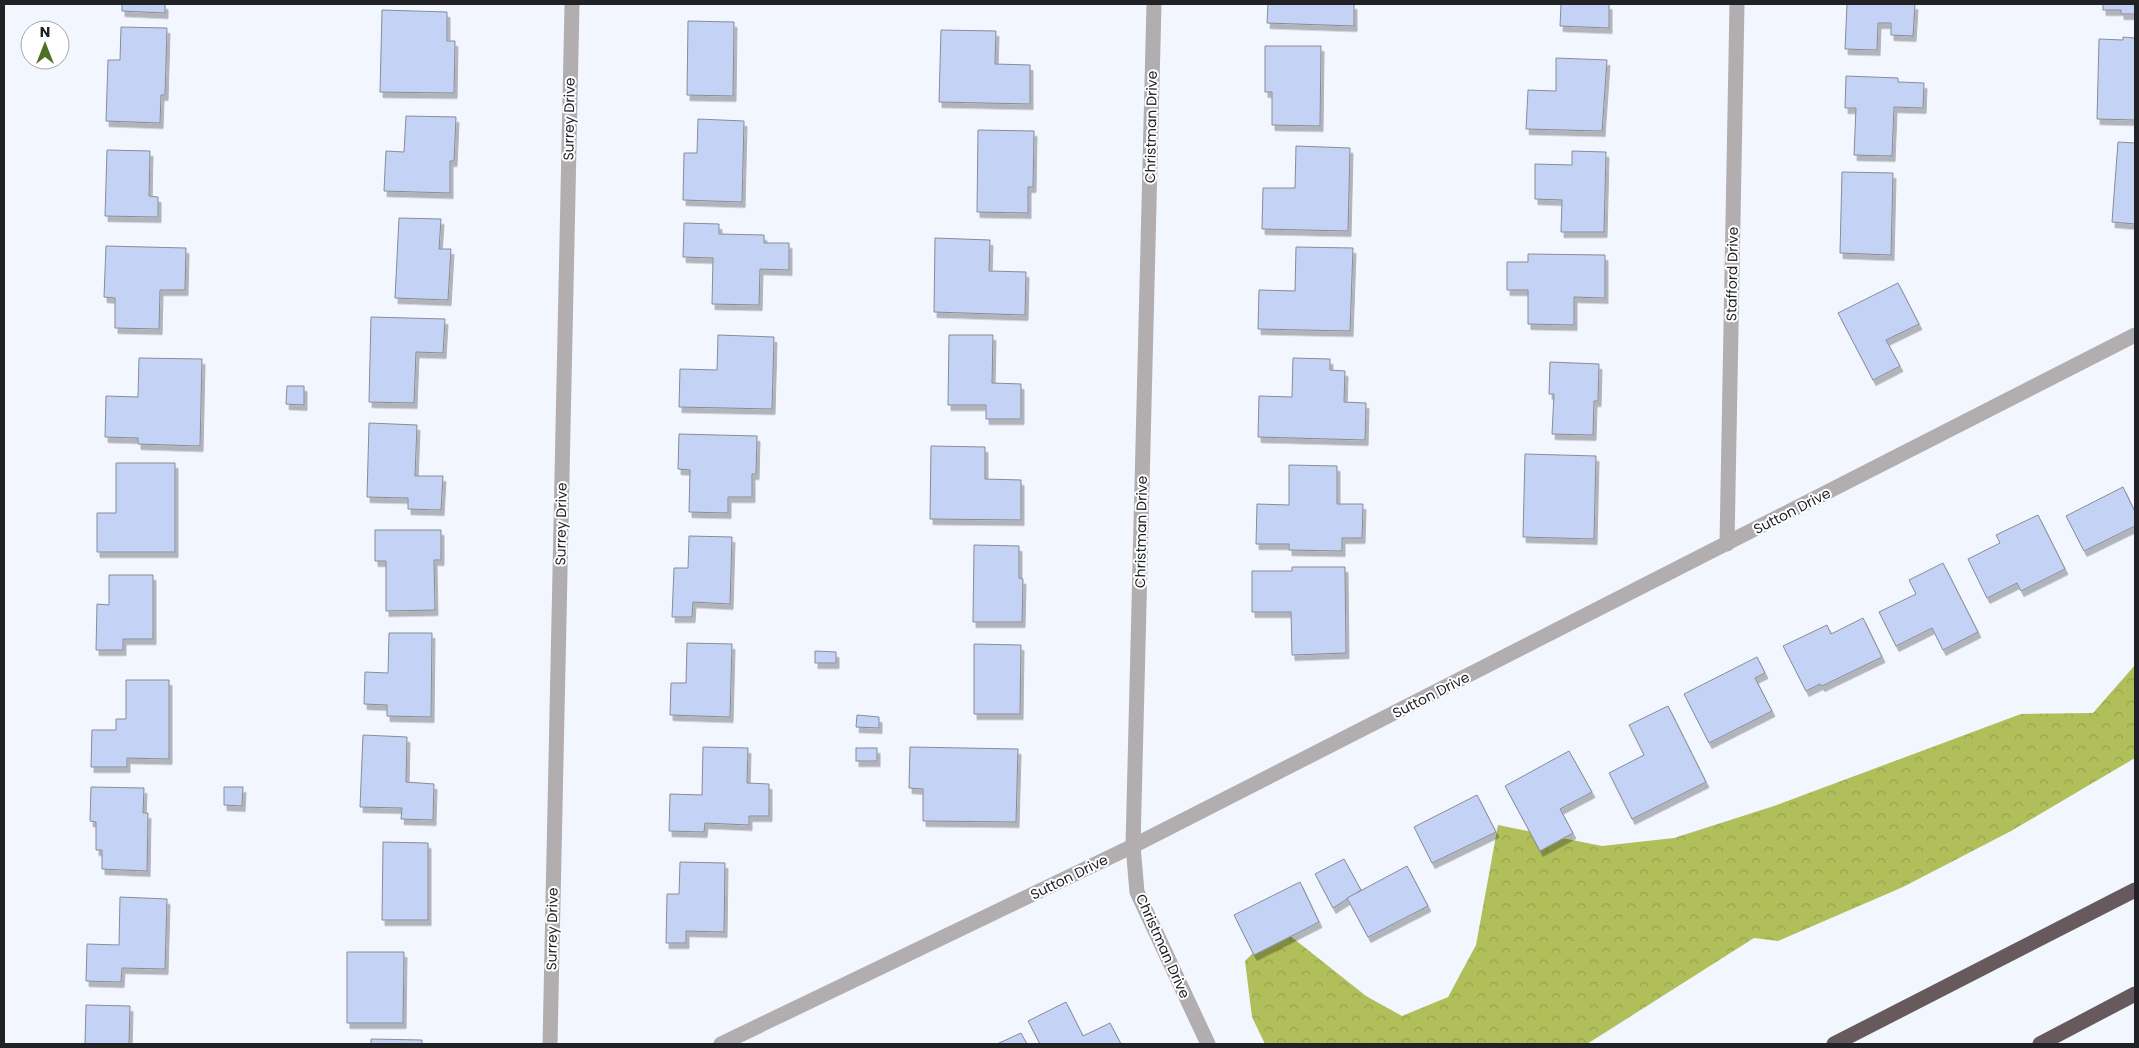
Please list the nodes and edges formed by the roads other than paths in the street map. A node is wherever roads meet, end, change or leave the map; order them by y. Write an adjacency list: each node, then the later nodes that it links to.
1 (572, 4): 9 (street, Surrey Drive)
2 (1154, 4): 6 (street, Christman Drive)
3 (1737, 4): 5 (street, Stafford Drive)
4 (2135, 335): 5 (street, Sutton Drive)
5 (1727, 544): 6 (street, Sutton Drive)
6 (1133, 846): 10 (street, Sutton Drive); 11 (street, Christman Drive)
7 (2135, 890): 12 (highway)
8 (2135, 994): 13 (highway)
9 (550, 1044)
10 (721, 1044)
11 (1208, 1044)
12 (1834, 1044)
13 (2040, 1044)

